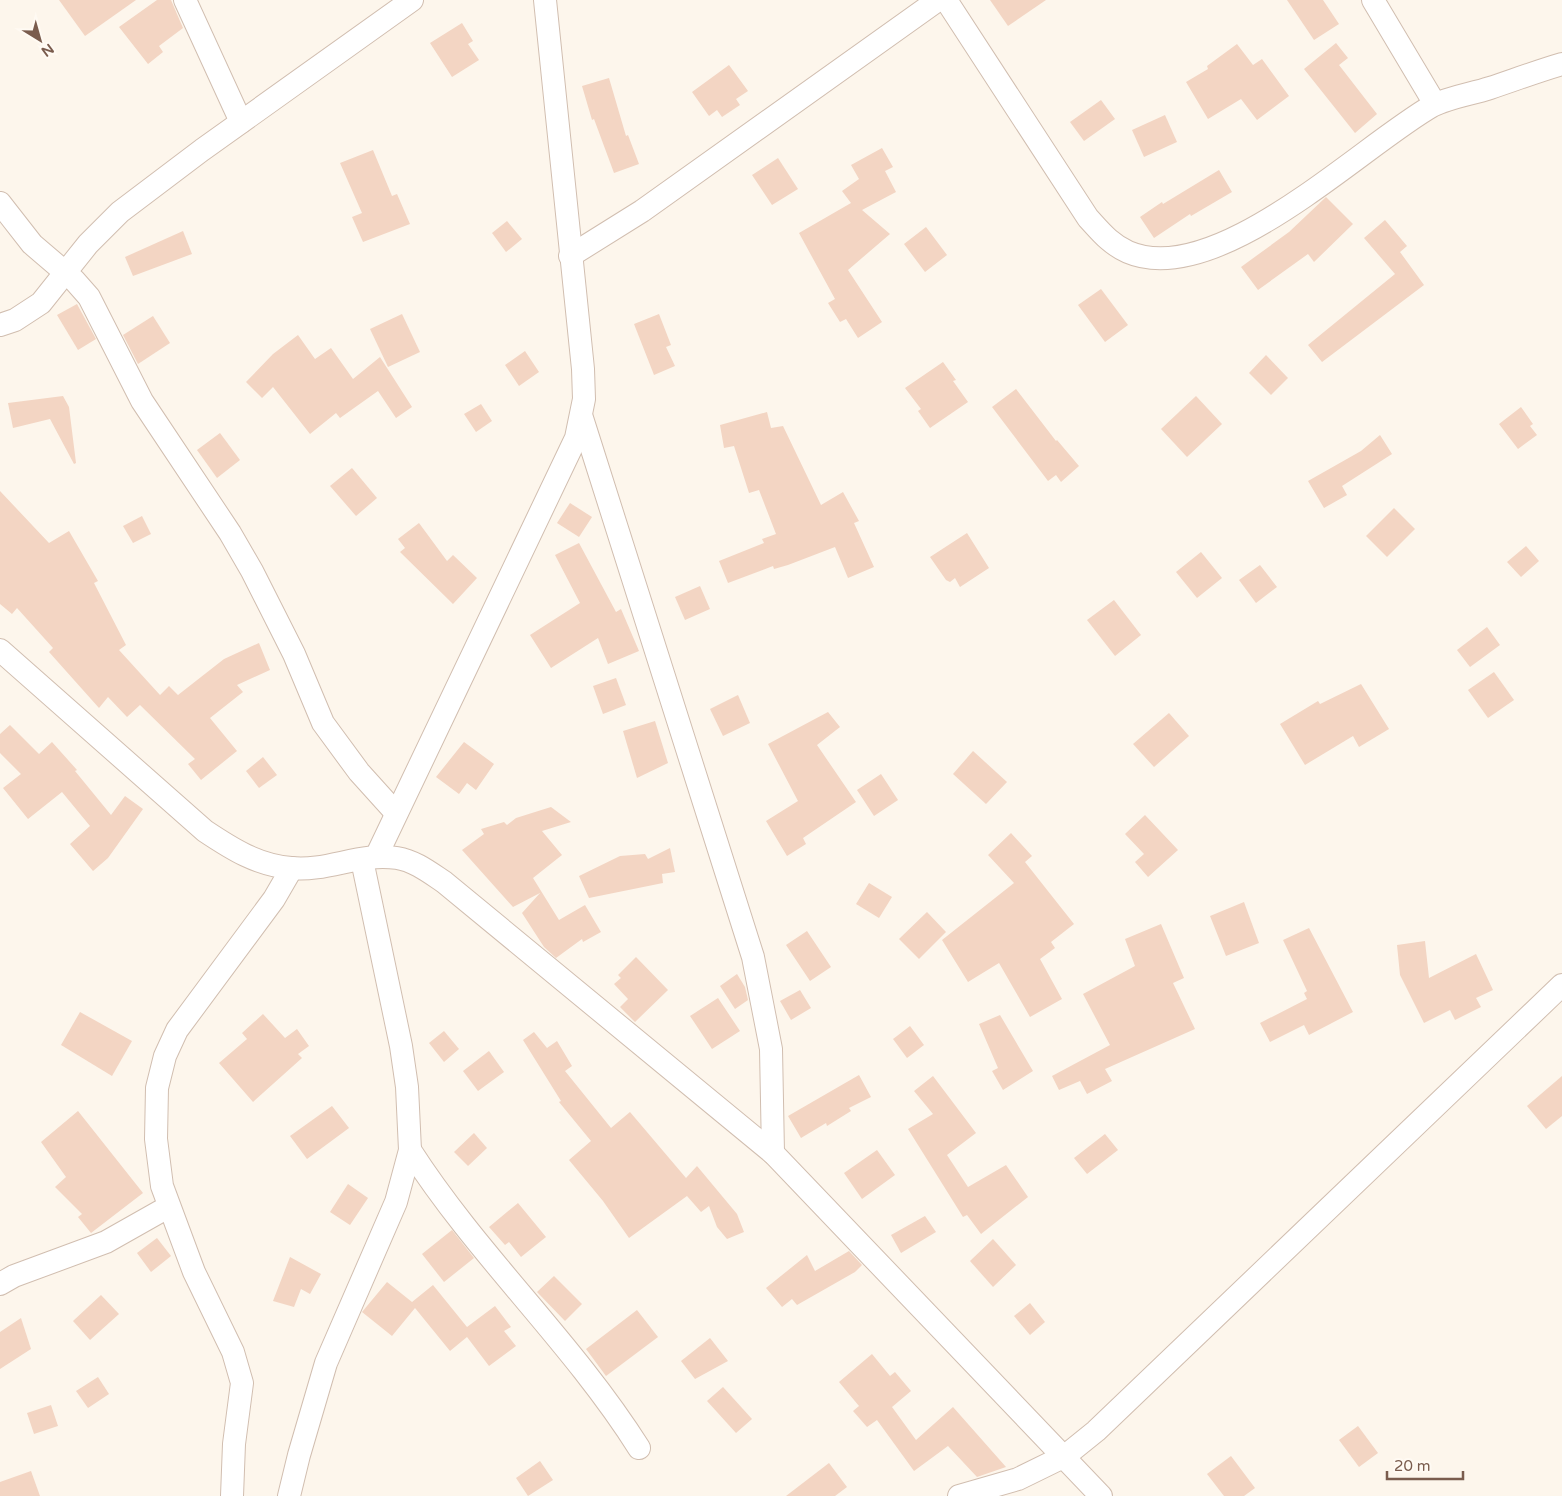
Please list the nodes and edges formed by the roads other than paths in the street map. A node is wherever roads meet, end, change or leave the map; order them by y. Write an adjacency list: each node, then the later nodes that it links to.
1 (185, 0): 9 (street)
2 (412, 0): 9 (street)
3 (545, 0): 11 (street)
4 (938, 0): 11 (street)
5 (946, 0): 8 (street)
6 (1373, 0): 8 (street)
7 (1562, 64): 8 (street)
8 (1435, 104)
9 (241, 122): 12 (street)
10 (0, 204): 12 (street)
11 (570, 256): 14 (street)
12 (65, 273): 13 (street); 16 (street)
13 (0, 325)
14 (582, 418): 16 (street); 21 (street)
15 (0, 650): 18 (street)
16 (396, 813): 17 (street)
17 (369, 858): 18 (street); 20 (street); 21 (street)
18 (292, 868): 22 (street)
19 (1562, 984): 25 (street)
20 (410, 1150): 24 (street); 27 (street)
21 (773, 1153): 25 (street)
22 (168, 1207): 23 (street); 26 (street)
23 (0, 1284)
24 (639, 1448)
25 (1065, 1456): 28 (street); 29 (street)
26 (232, 1496)
27 (289, 1496)
28 (959, 1496)
29 (1101, 1496)

